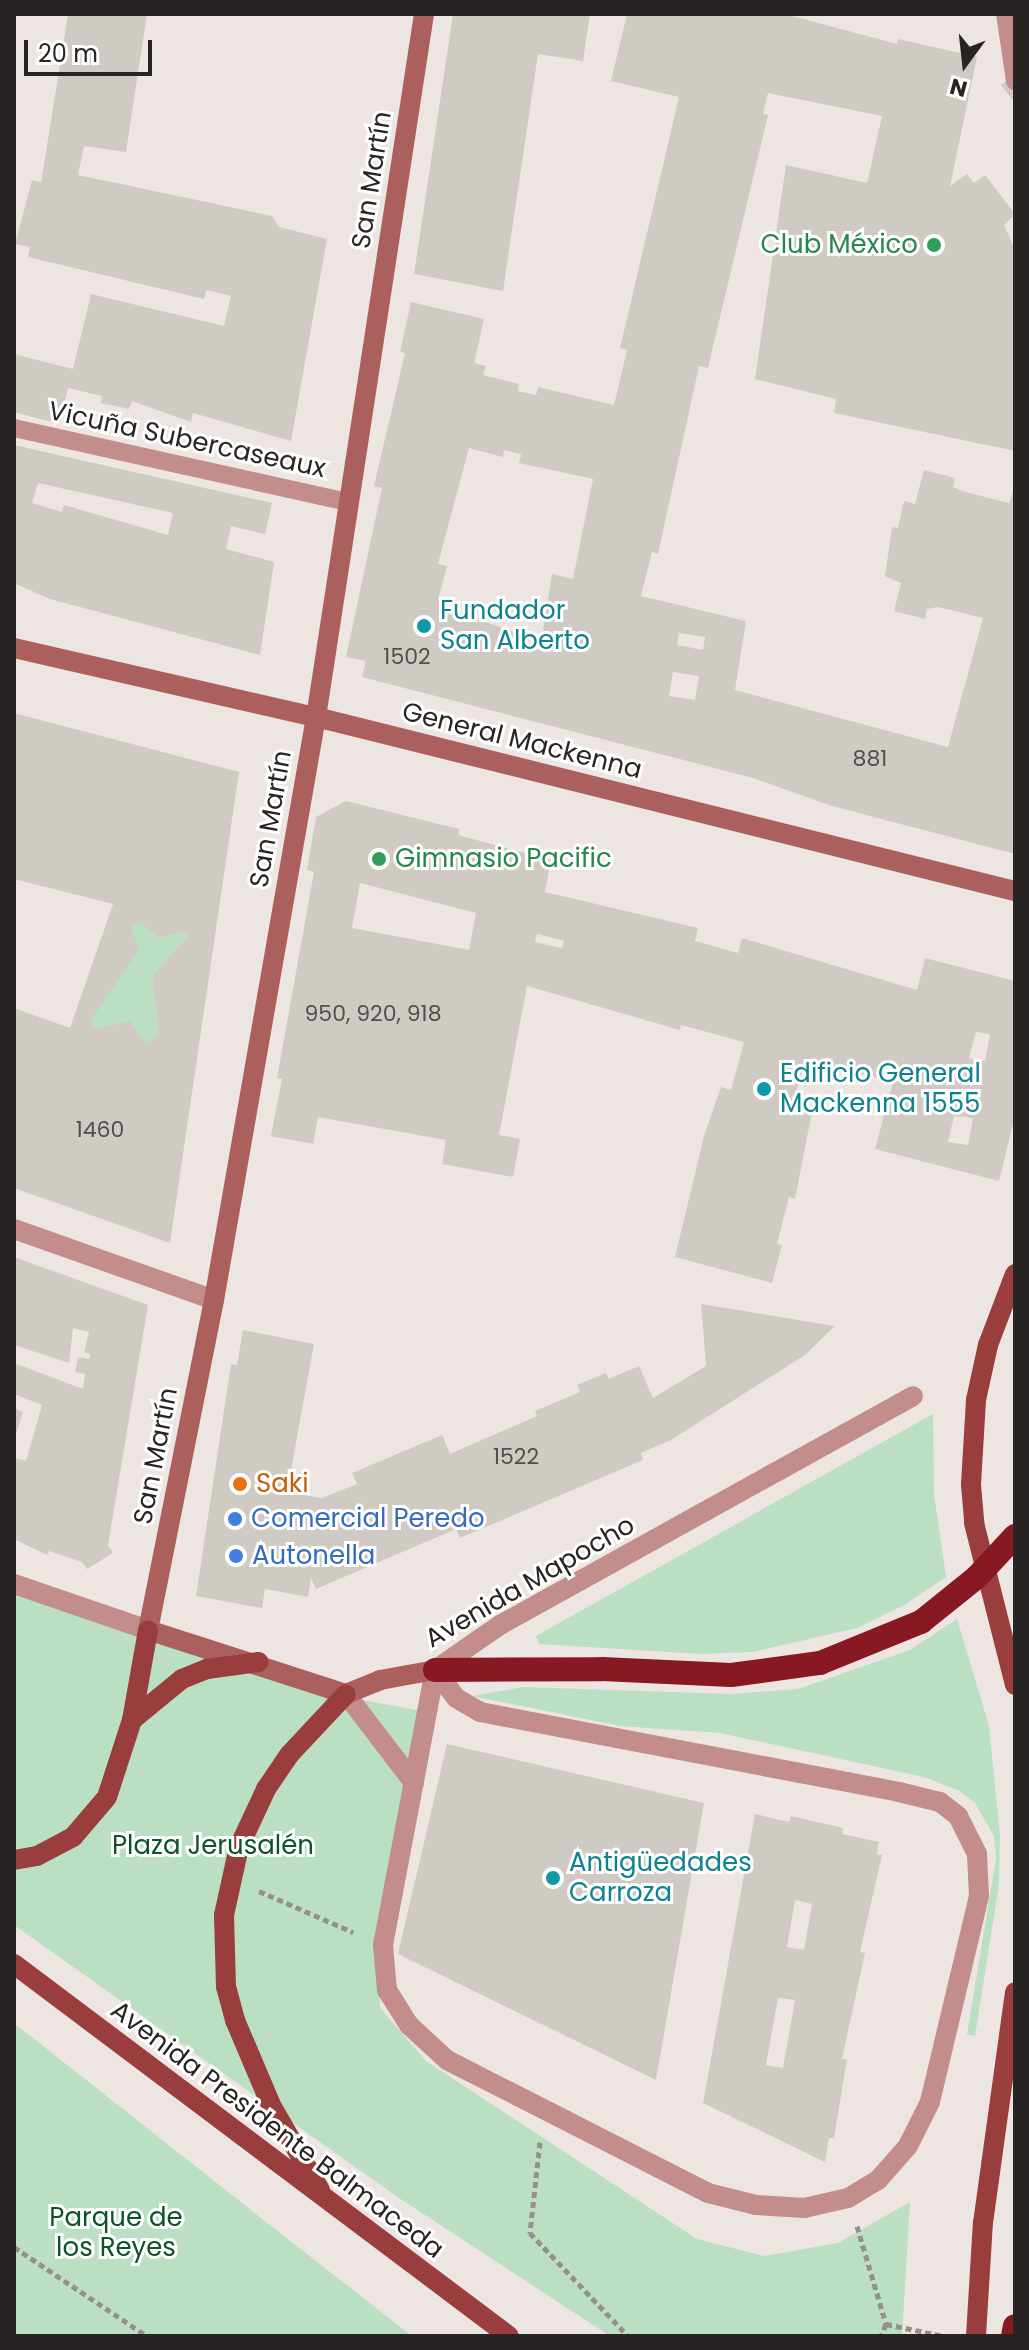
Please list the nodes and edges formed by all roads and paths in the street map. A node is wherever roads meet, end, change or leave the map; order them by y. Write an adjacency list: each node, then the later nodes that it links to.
1 (424, 14): 5 (street, San Martín)
2 (1005, 14): 3 (lane)
3 (1015, 81)
4 (14, 428): 5 (lane, Vicuña Subercaseaux)
5 (349, 502): 7 (street, San Martín)
6 (14, 648): 7 (street, General Mackenna)
7 (316, 717): 8 (street, General Mackenna); 11 (street, San Martín)
8 (1015, 891)
9 (14, 1229): 11 (street)
10 (1015, 1274): 18 (main road)
11 (214, 1300): 15 (street, San Martín)
12 (913, 1396): 17 (street, Avenida Mapocho)
13 (1015, 1536): 17 (highway)
14 (14, 1584): 15 (street)
15 (148, 1630): 16 (street); 20 (main road)
16 (259, 1662): 19 (street); 20 (main road)
17 (435, 1670): 19 (street, Avenida Mapocho); 21 (street); 28 (street)
18 (1015, 1685)
19 (346, 1694): 21 (street); 23 (main road)
20 (132, 1720): 22 (main road)
21 (414, 1783): 24 (street)
22 (14, 1860)
23 (229, 1878): 24 (path); 29 (main road)
24 (383, 1945): 27 (street)
25 (14, 1964): 29 (main road, Avenida Presidente Balmaceda)
26 (1015, 1992): 38 (main road)
27 (543, 2110): 28 (street); 35 (path)
28 (848, 2198): 31 (path)
29 (328, 2203): 34 (main road, Avenida Presidente Balmaceda)
30 (14, 2247): 33 (path)
31 (886, 2324): 36 (path); 37 (path)
32 (1015, 2326): 39 (highway)
33 (147, 2336)
34 (509, 2336)
35 (628, 2336)
36 (881, 2336)
37 (944, 2336)
38 (976, 2336)
39 (1013, 2336)

